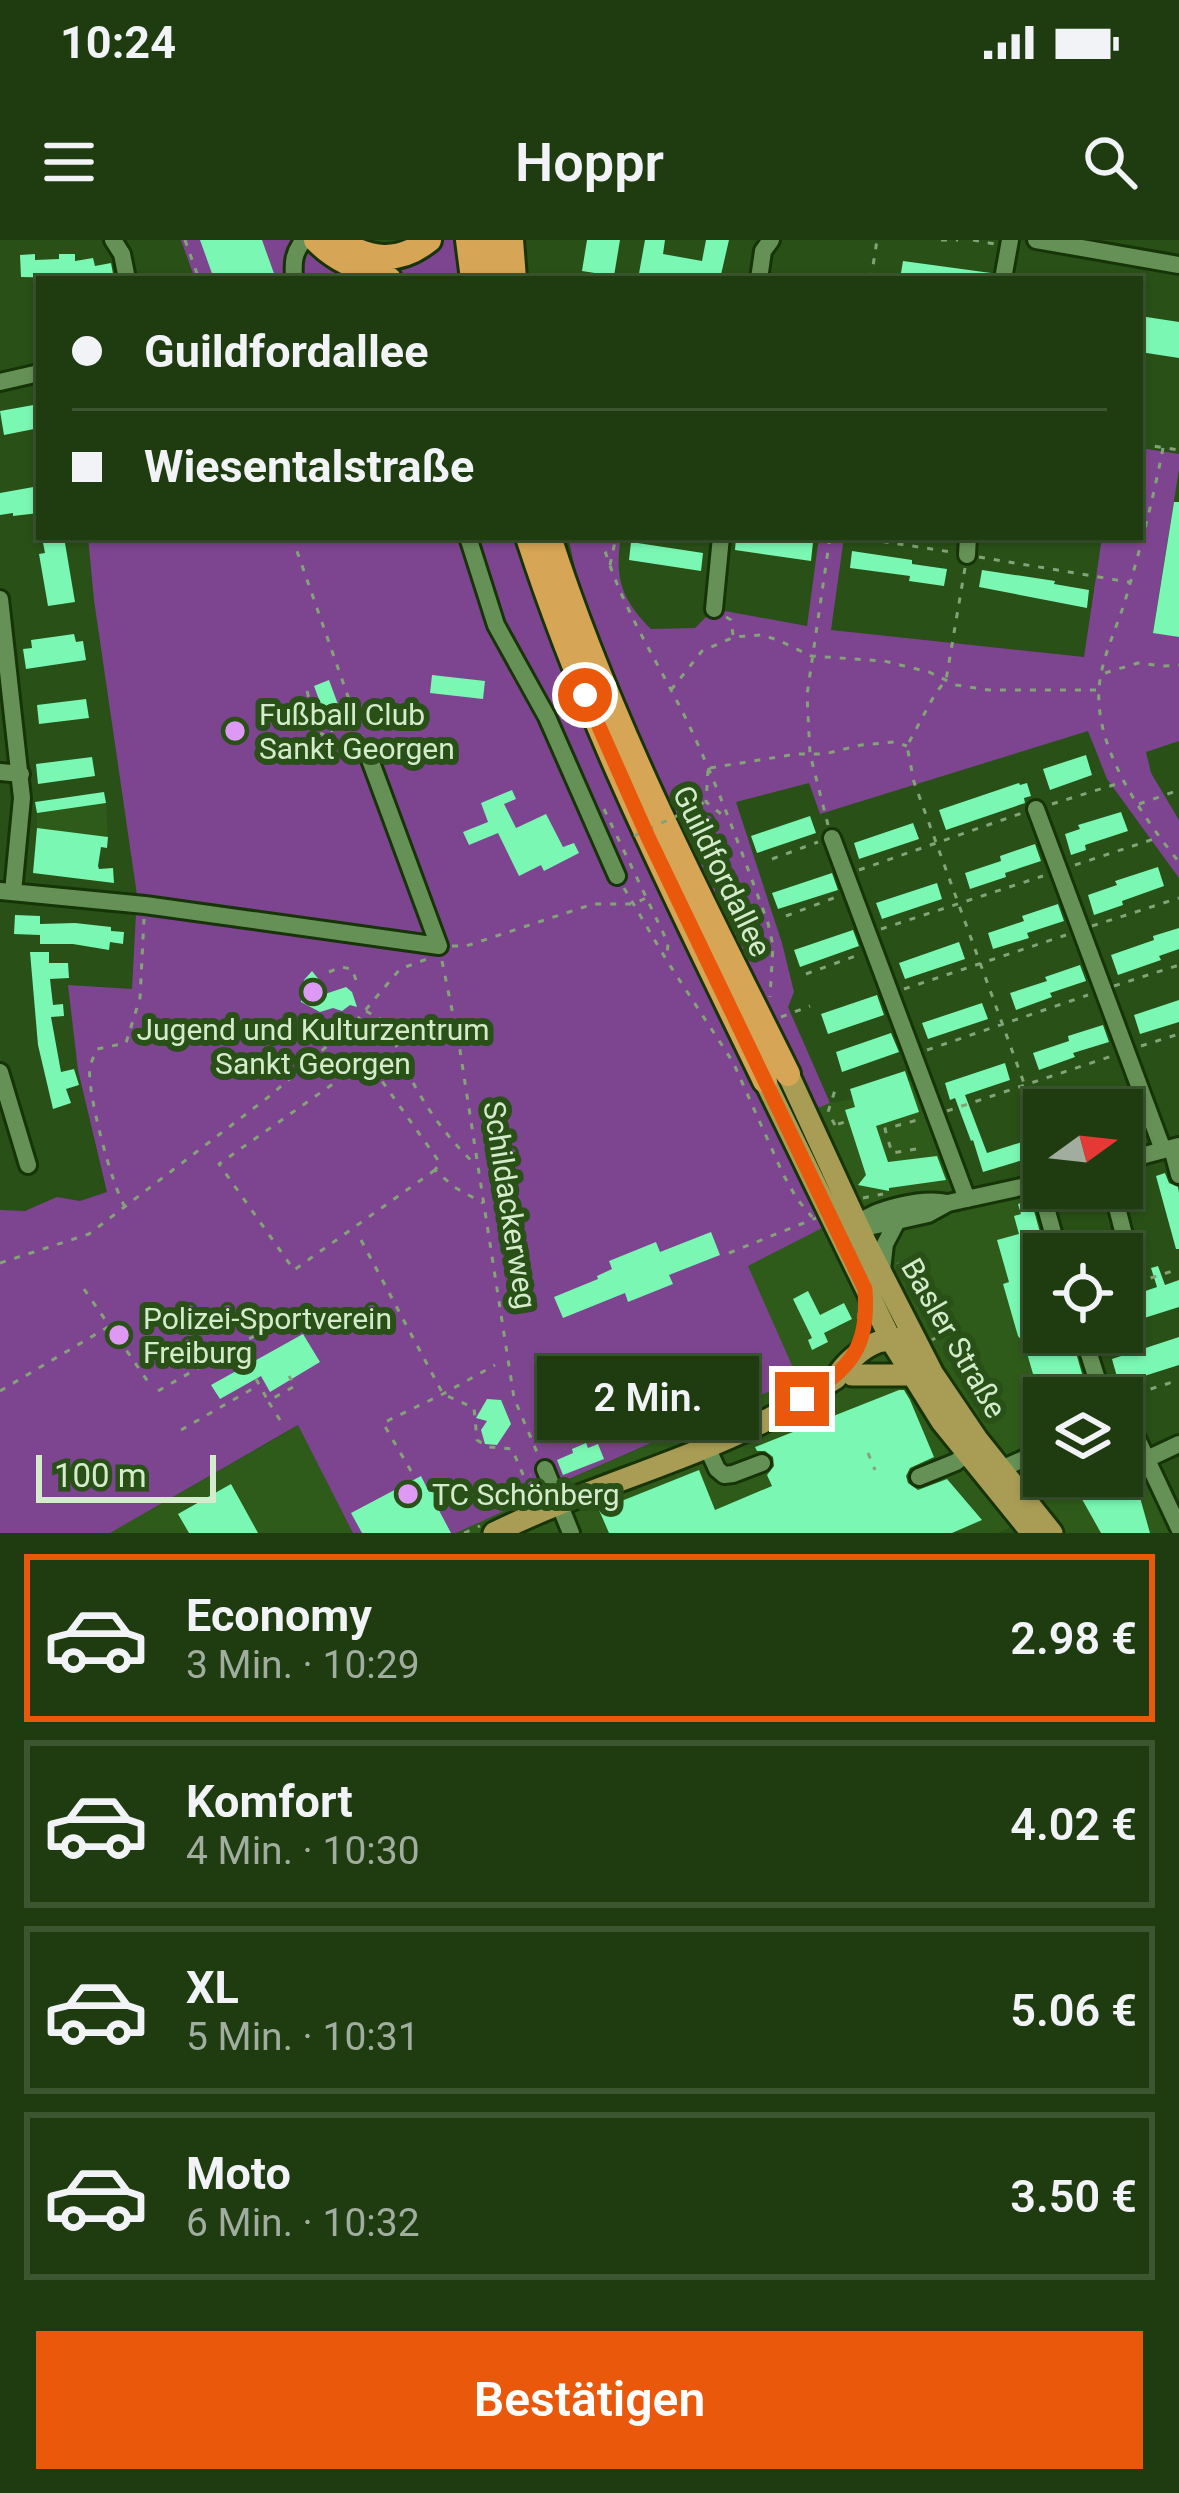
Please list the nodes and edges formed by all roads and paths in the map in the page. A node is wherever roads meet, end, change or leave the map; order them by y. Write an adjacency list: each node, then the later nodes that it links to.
1 (113, 240): 17 (street)
2 (185, 240): 18 (path)
3 (304, 240): 19 (street)
4 (316, 240): 20 (highway)
5 (338, 240): 6 (highway)
6 (429, 240)
7 (468, 240): 21 (highway)
8 (488, 240): 22 (highway)
9 (511, 240): 23 (highway)
10 (771, 240): 24 (street)
11 (877, 240): 25 (path)
12 (940, 240): 13 (path)
13 (958, 240)
14 (1010, 240): 26 (street)
15 (1038, 240): 16 (street)
16 (1179, 265)
17 (126, 276)
18 (199, 276)
19 (293, 276)
20 (380, 276)
21 (472, 276)
22 (492, 276)
23 (514, 276)
24 (760, 276)
25 (871, 276)
26 (1004, 276)
27 (36, 374): 28 (street)
28 (0, 382)
29 (1143, 445): 30 (path)
30 (1163, 448): 31 (path); 33 (path)
31 (1179, 450)
32 (1143, 516): 33 (path)
33 (1149, 517): 34 (path)
34 (1143, 539)
35 (293, 540): 63 (path)
36 (469, 540): 81 (street)
37 (529, 540): 110 (highway, Guildfordallee)
38 (550, 540): 50 (highway, Guildfordallee)
39 (560, 540): 50 (highway)
40 (604, 540): 47 (path)
41 (615, 540): 47 (path)
42 (721, 540): 51 (street)
43 (830, 540): 53 (path)
44 (892, 540): 46 (path)
45 (1143, 540): 48 (path)
46 (968, 546): 48 (path); 56 (path)
47 (609, 567): 58 (path)
48 (1131, 582): 55 (path)
49 (0, 599): 66 (street)
50 (571, 605): 110 (highway, Guildfordallee)
51 (714, 609): 52 (path)
52 (734, 637): 53 (path); 58 (path)
53 (811, 656): 56 (path); 62 (path)
54 (1179, 665): 55 (path)
55 (1103, 673): 57 (path)
56 (946, 680): 57 (path); 60 (path)
57 (1099, 689): 67 (path)
58 (671, 690): 64 (path)
59 (307, 691): 61 (path)
60 (907, 746): 62 (path); 77 (path)
61 (327, 754)
62 (809, 754): 64 (path); 75 (path)
63 (369, 757): 92 (street)
64 (708, 768): 69 (path); 72 (path)
65 (0, 772): 66 (street)
66 (21, 774): 83 (street)
67 (1124, 781): 70 (path); 71 (path)
68 (1179, 790): 70 (path)
69 (706, 802): 72 (path); 73 (path, bridge)
70 (1137, 804): 74 (path)
71 (1036, 808): 77 (path); 80 (street)
72 (726, 818): 101 (path)
73 (634, 836)
74 (1159, 837): 79 (path); 80 (path)
75 (832, 838): 78 (path); 82 (street)
76 (620, 843): 84 (path)
77 (937, 845): 82 (path); 87 (path)
78 (772, 859)
79 (1179, 862)
80 (1059, 871): 87 (path); 90 (street)
81 (617, 876): 86 (path)
82 (849, 883): 89 (path); 91 (street)
83 (7, 892): 88 (street)
84 (646, 898): 86 (path); 93 (path)
85 (1179, 898): 90 (path)
86 (634, 904): 92 (path); 93 (path)
87 (960, 904): 91 (path); 94 (path)
88 (145, 905): 92 (street); 129 (path)
89 (786, 916)
90 (1081, 930): 94 (path); 99 (street)
91 (871, 941): 97 (path); 100 (street)
92 (440, 951): 103 (path); 122 (path, Schildackerweg)
93 (667, 961): 133 (path)
94 (982, 964): 100 (path); 105 (path)
95 (1179, 965): 99 (path)
96 (352, 971): 98 (path)
97 (806, 974)
98 (356, 980)
99 (1103, 990): 105 (path); 107 (street)
100 (891, 993): 108 (street)
101 (770, 1001)
102 (810, 1006): 104 (path)
103 (365, 1010): 122 (path); 129 (path)
104 (774, 1021)
105 (1003, 1022): 108 (path); 112 (path)
106 (1179, 1034): 107 (path)
107 (1127, 1051): 112 (path); 119 (street)
108 (914, 1055): 115 (street)
109 (0, 1072): 114 (street)
110 (776, 1078): 131 (main road, Guildfordallee)
111 (837, 1084): 117 (path)
112 (1025, 1085): 113 (path); 115 (path)
113 (1026, 1089)
114 (5, 1110): 121 (street)
115 (937, 1115): 120 (path); 126 (street)
116 (849, 1120): 117 (path)
117 (835, 1124): 118 (path)
118 (825, 1129)
119 (1171, 1148): 124 (street)
120 (916, 1149)
121 (28, 1165)
122 (478, 1166): 127 (path, Schildackerweg)
123 (435, 1170): 123 (path); 127 (path)
124 (1179, 1175)
125 (1023, 1186): 126 (street)
126 (967, 1199): 128 (street)
127 (483, 1203): 168 (path, Schildackerweg)
128 (948, 1203): 130 (street); 131 (street)
129 (124, 1207): 134 (path)
130 (897, 1221): 131 (street); 137 (street)
131 (847, 1229): 137 (main road, Basler Straße)
132 (361, 1240): 154 (path)
133 (729, 1253)
134 (0, 1263)
135 (1179, 1269): 136 (path)
136 (1143, 1280)
137 (875, 1284): 139 (path); 143 (main road, Basler Straße); 146 (path); 146 (main road)
138 (84, 1288): 140 (path)
139 (933, 1304)
140 (108, 1327): 150 (path); 151 (path)
141 (263, 1331): 152 (path)
142 (943, 1333): 144 (path)
143 (901, 1337): 146 (main road); 147 (main road, Basler Straße); 167 (main road, Basler Straße)
144 (933, 1339)
145 (495, 1365): 154 (path)
146 (846, 1371): 147 (main road); 156 (path); 160 (main road)
147 (913, 1375): 163 (main road, Basler Straße)
148 (289, 1376): 155 (path)
149 (1179, 1380): 153 (path)
150 (151, 1386)
151 (0, 1391)
152 (158, 1391)
153 (1143, 1391)
154 (443, 1394): 168 (path); 170 (path)
155 (268, 1401): 157 (path); 158 (path)
156 (825, 1419)
157 (280, 1420)
158 (181, 1430)
159 (1179, 1444): 165 (street)
160 (707, 1447): 166 (street); 172 (main road)
161 (1143, 1450): 165 (street)
162 (868, 1453): 169 (path)
163 (966, 1454): 171 (street); 176 (main road, Basler Straße)
164 (1023, 1459): 167 (street)
165 (1147, 1459): 173 (street)
166 (762, 1463)
167 (1001, 1469): 177 (main road, Basler Straße)
168 (542, 1470): 172 (street)
169 (875, 1470)
170 (411, 1472)
171 (919, 1477)
172 (559, 1504): 174 (main road); 175 (street)
173 (1179, 1528)
174 (494, 1533)
175 (571, 1533)
176 (1031, 1533)
177 (1052, 1533)

